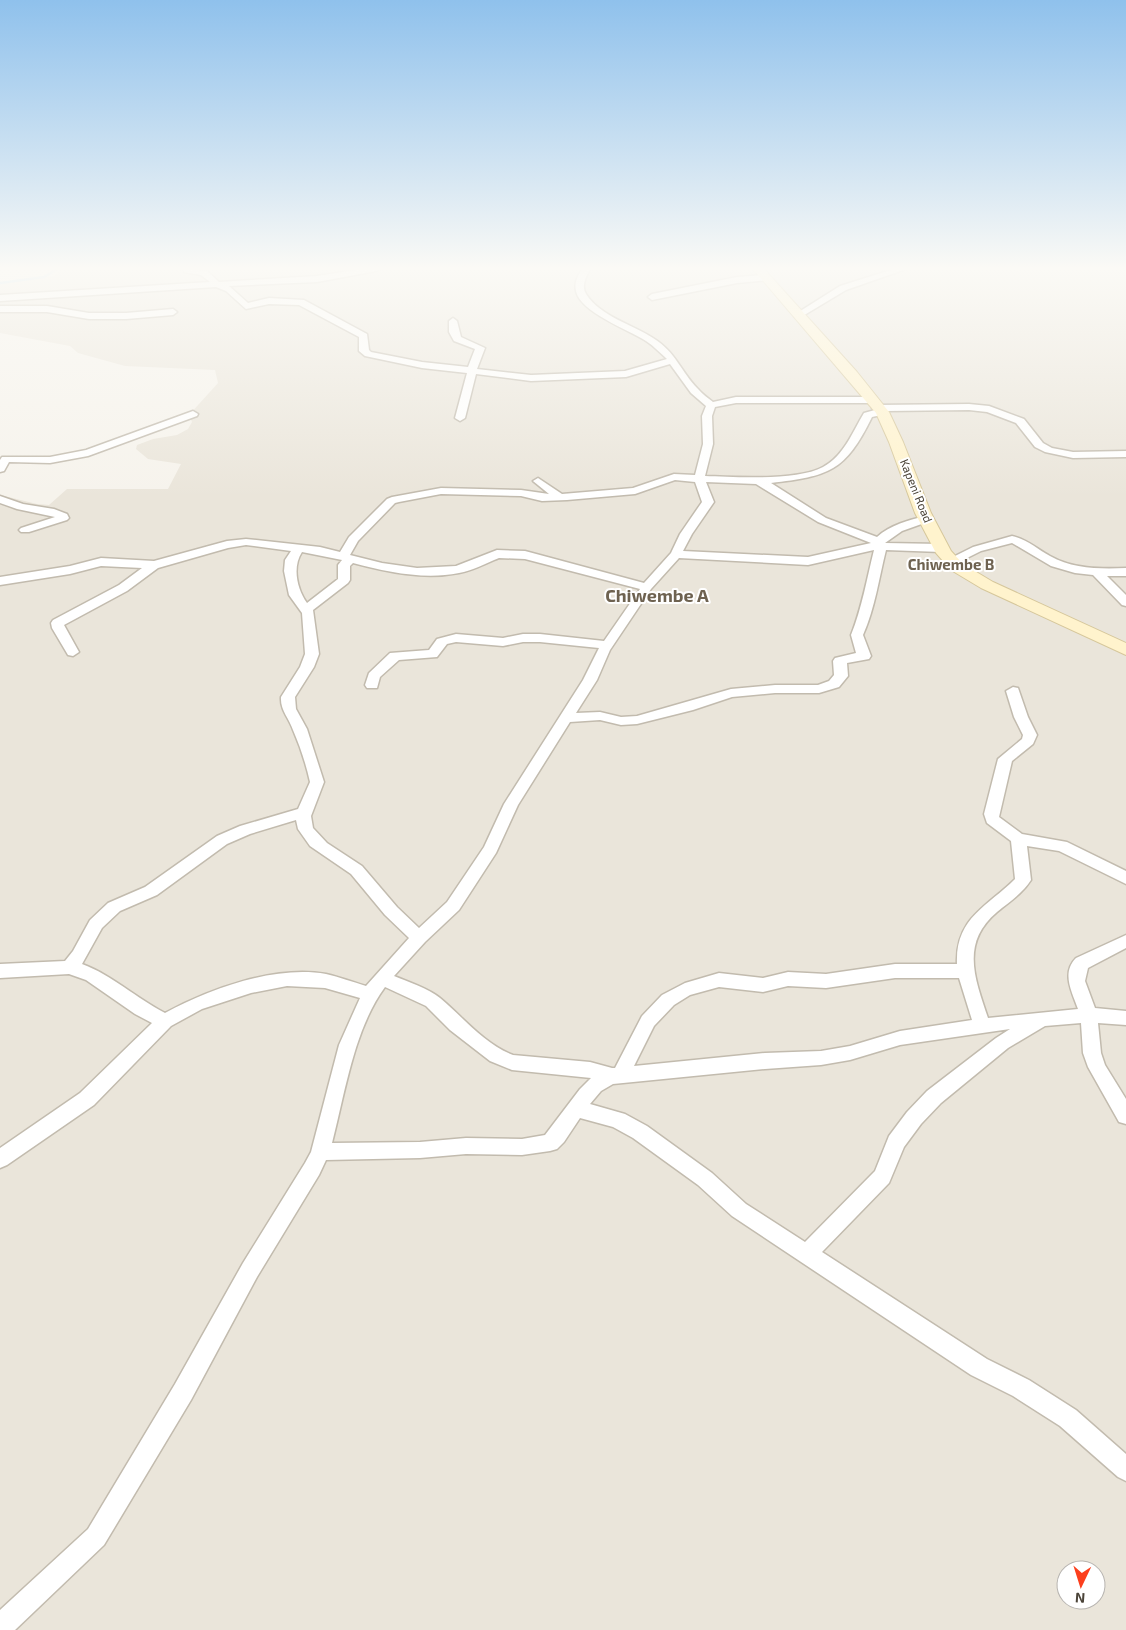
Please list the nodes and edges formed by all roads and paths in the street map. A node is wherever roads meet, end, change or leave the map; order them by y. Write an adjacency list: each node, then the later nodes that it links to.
1 (364, 345): 6 (street)
2 (473, 345): 6 (street)
3 (657, 345): 5 (street)
4 (825, 345): 8 (main road, Kapeni Road)
5 (673, 360): 6 (street); 7 (street)
6 (472, 370): 10 (street)
7 (711, 405): 8 (street); 13 (street)
8 (876, 407): 11 (street); 14 (street); 18 (main road, Kapeni Road)
9 (193, 414): 12 (street)
10 (460, 418)
11 (1126, 454)
12 (0, 469)
13 (700, 479): 14 (street); 16 (street); 23 (street)
14 (758, 480): 20 (street)
15 (538, 481): 16 (street)
16 (560, 497): 24 (street)
17 (0, 499): 19 (street)
18 (926, 519): 20 (street); 21 (main road, Kapeni Road)
19 (25, 530)
20 (878, 545): 21 (street); 23 (street); 38 (street)
21 (941, 548): 25 (main road, Kapeni Road)
22 (298, 550): 24 (street); 26 (street); 32 (street)
23 (676, 554): 30 (street)
24 (346, 558): 30 (street); 32 (street)
25 (951, 561): 27 (street); 34 (main road, Kapeni Road)
26 (154, 565): 29 (street); 35 (street)
27 (1097, 572): 28 (street); 31 (street)
28 (1126, 572)
29 (0, 581)
30 (647, 587): 33 (street)
31 (1126, 602)
32 (306, 610): 39 (street)
33 (608, 646): 36 (street); 38 (street)
34 (1126, 650)
35 (73, 652)
36 (372, 684)
37 (1013, 692): 40 (street)
38 (568, 718): 42 (street)
39 (305, 812): 42 (street); 44 (street)
40 (1018, 839): 41 (street); 46 (street)
41 (1126, 878)
42 (419, 938): 47 (street)
43 (1126, 941): 49 (street)
44 (70, 967): 45 (street); 52 (street)
45 (0, 971)
46 (965, 971): 53 (street); 54 (street)
47 (382, 978): 48 (street); 54 (street)
48 (370, 994): 52 (street); 57 (street)
49 (1089, 1015): 50 (street); 51 (street); 56 (street)
50 (1054, 1017): 53 (street); 59 (street)
51 (1126, 1018)
52 (165, 1021): 58 (street)
53 (982, 1025): 54 (street)
54 (616, 1076): 55 (street)
55 (577, 1109): 57 (street); 59 (street)
56 (1126, 1116)
57 (320, 1152): 61 (street)
58 (0, 1159)
59 (807, 1254): 60 (street)
60 (1126, 1469)
61 (0, 1627)

